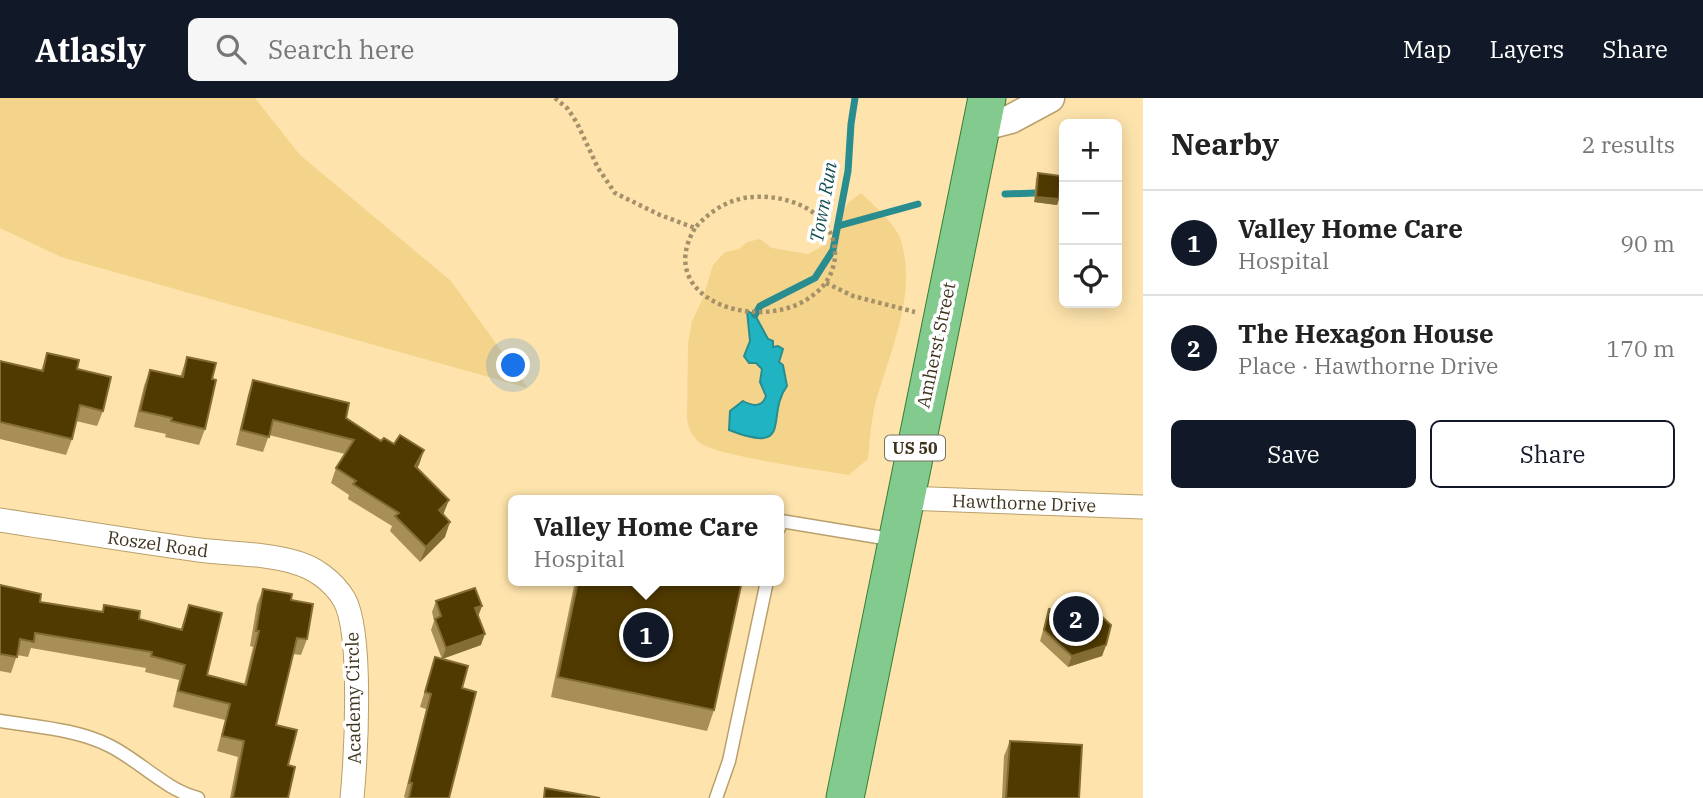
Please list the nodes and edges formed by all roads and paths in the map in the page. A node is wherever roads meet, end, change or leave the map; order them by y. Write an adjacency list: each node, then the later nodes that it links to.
1 (555, 98): 4 (path)
2 (1051, 98): 3 (street)
3 (984, 113): 7 (main road, Amherst Street / US 50)
4 (695, 228): 5 (path); 5 (path)
5 (826, 283): 6 (path)
6 (917, 312)
7 (904, 498): 8 (street, Hawthorne Drive); 11 (main road, Amherst Street / US 50)
8 (1143, 508)
9 (0, 520): 12 (street, Roszel Road)
10 (784, 521): 11 (lane)
11 (896, 540): 18 (main road, Amherst Street / US 50)
12 (315, 570): 16 (street, Academy Circle)
13 (766, 586): 17 (lane)
14 (0, 721): 15 (lane)
15 (198, 798)
16 (352, 798)
17 (716, 798)
18 (845, 798)

